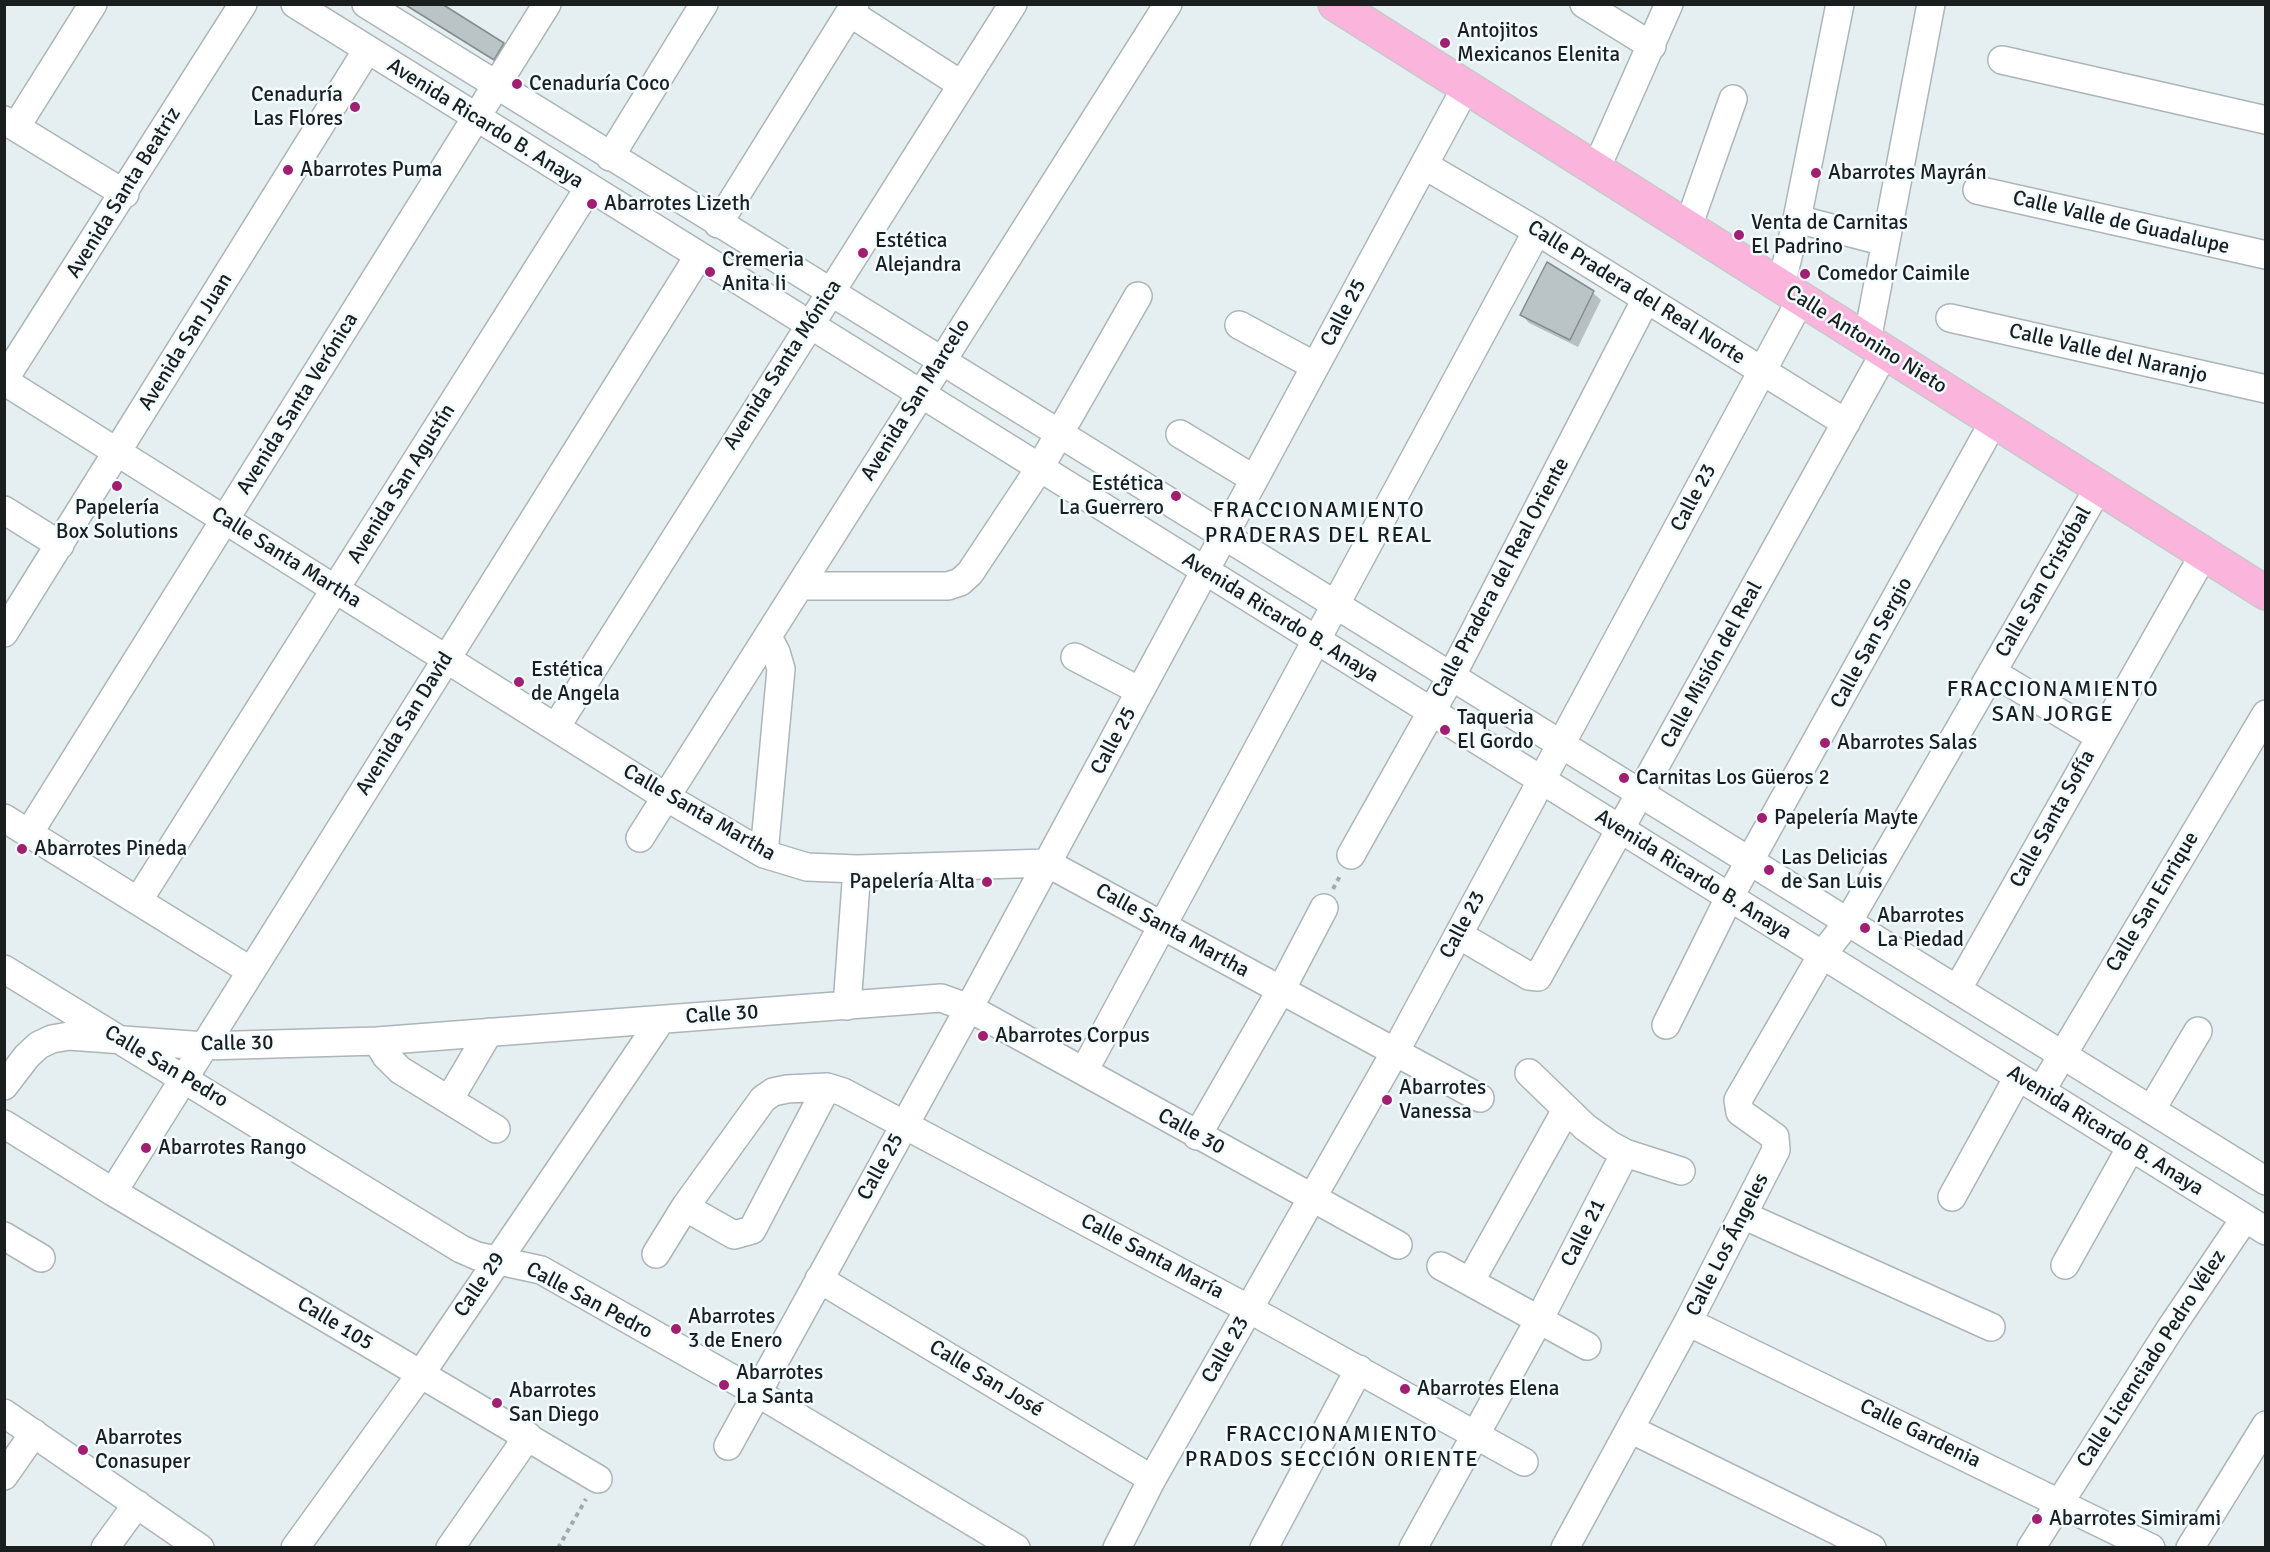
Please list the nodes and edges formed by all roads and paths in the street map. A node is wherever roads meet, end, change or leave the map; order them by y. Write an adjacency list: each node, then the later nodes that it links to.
1 (93, 4): 25 (street)
2 (243, 4): 31 (street, Avenida Santa Beatriz)
3 (295, 4): 17 (street, Avenida Ricardo B. Anaya)
4 (366, 4): 15 (street, Avenida Ricardo B. Anaya)
5 (547, 4): 20 (street, Avenida Santa Verónica)
6 (704, 4): 26 (street)
7 (1013, 4): 19 (street, Avenida Santa Mónica)
8 (1168, 4): 47 (street, Avenida San Marcelo)
9 (1584, 4): 16 (street)
10 (1669, 4): 16 (street)
11 (1840, 4): 32 (street, Calle 23)
12 (1930, 4): 36 (street, Calle Misión del Real)
13 (1342, 6): 21 (main road, Calle Antonino Nieto)
14 (853, 9): 19 (street); 33 (street)
15 (397, 13): 20 (street, Avenida Ricardo B. Anaya)
16 (1652, 46): 28 (street)
17 (368, 50): 23 (street, Avenida Ricardo B. Anaya); 57 (street, Avenida San Juan)
18 (2002, 60): 24 (street)
19 (962, 85): 40 (street, Avenida Santa Mónica)
20 (496, 86): 23 (street, Avenida Santa Verónica); 26 (street, Avenida Ricardo B. Anaya)
21 (1466, 87): 27 (street, Calle 25); 28 (main road, Calle Antonino Nieto)
22 (1733, 99): 34 (street)
23 (476, 118): 29 (street, Avenida Ricardo B. Anaya); 62 (street, Avenida Santa Verónica)
24 (2265, 120)
25 (10, 124): 31 (street)
26 (610, 157): 33 (street, Avenida Ricardo B. Anaya)
27 (1424, 165): 35 (street, Calle Pradera del Real Norte); 48 (street, Calle 25)
28 (1596, 169): 34 (main road, Calle Antonino Nieto)
29 (588, 189): 38 (street, Avenida Ricardo B. Anaya); 68 (street, Avenida San Agustín)
30 (1977, 190): 37 (street, Calle Valle de Guadalupe)
31 (125, 194): 50 (street, Avenida Santa Beatriz)
32 (1797, 219): 36 (street); 39 (street, Calle 23)
33 (718, 224): 40 (street, Avenida Ricardo B. Anaya)
34 (1688, 227): 39 (main road, Calle Antonino Nieto)
35 (1537, 231): 42 (street, Calle Pradera del Real Norte); 70 (street)
36 (1885, 242): 46 (street, Calle Misión del Real)
37 (2265, 255)
38 (698, 257): 44 (street, Avenida Ricardo B. Anaya); 75 (street, Avenida San David)
39 (1791, 292): 46 (main road, Calle Antonino Nieto); 49 (street, Calle 23)
40 (830, 293): 44 (street, Avenida Santa Mónica); 47 (street, Avenida Ricardo B. Anaya)
41 (1138, 296): 56 (street)
42 (1646, 299): 49 (street, Calle Pradera del Real Norte); 77 (street, Calle Pradera del Real Oriente)
43 (1950, 318): 51 (street, Calle Valle del Naranjo)
44 (808, 325): 52 (street, Avenida Ricardo B. Anaya); 81 (street, Avenida Santa Mónica)
45 (1239, 325): 48 (street)
46 (1876, 347): 53 (main road, Calle Antonino Nieto); 54 (street, Calle Misión del Real)
47 (941, 362): 52 (street, Avenida San Marcelo); 56 (street, Avenida Ricardo B. Anaya)
48 (1315, 366): 59 (street, Calle 25)
49 (1762, 371): 54 (street, Calle Pradera del Real Norte); 83 (street, Calle 23)
50 (4, 381): 57 (street, Calle Santa Martha)
51 (2265, 389)
52 (920, 395): 58 (street, Avenida Ricardo B. Anaya); 67 (street, Avenida San Marcelo)
53 (1994, 421): 60 (main road, Calle Antonino Nieto); 94 (street, Calle San Sergio)
54 (1846, 423): 85 (street, Calle Misión del Real)
55 (1180, 434): 59 (street)
56 (1059, 435): 58 (street); 63 (street, Avenida Ricardo B. Anaya)
57 (118, 452): 62 (street, Calle Santa Martha); 64 (street, Avenida San Juan)
58 (1039, 469): 66 (street, Avenida Ricardo B. Anaya); 67 (street)
59 (1254, 479): 63 (street, Calle 25)
60 (2099, 487): 65 (main road, Calle Antonino Nieto); 76 (street, Calle San Cristóbal)
61 (4, 510): 64 (street)
62 (226, 520): 68 (street, Calle Santa Martha); 89 (street, Avenida Santa Verónica)
63 (1223, 537): 66 (street, Calle 25); 70 (street, Avenida Ricardo B. Anaya)
64 (60, 545): 71 (street, Avenida San Juan)
65 (2204, 554): 69 (main road, Calle Antonino Nieto); 82 (street, Calle Santa Sofía)
66 (1205, 572): 73 (street, Avenida Ricardo B. Anaya); 78 (street, Calle 25)
67 (800, 586): 72 (street, Avenida San Marcelo)
68 (336, 589): 75 (street, Calle Santa Martha); 97 (street, Avenida San Agustín)
69 (2265, 591)
70 (1335, 606): 73 (street); 77 (street, Avenida Ricardo B. Anaya)
71 (4, 633)
72 (768, 637): 86 (street, Avenida San Marcelo); 91 (street)
73 (1316, 640): 79 (street, Avenida Ricardo B. Anaya); 100 (street)
74 (1075, 657): 78 (street)
75 (446, 659): 81 (street, Calle Santa Martha); 104 (street, Avenida San David)
76 (1992, 672): 82 (street); 99 (street, Calle San Cristóbal)
77 (1451, 677): 79 (street, Calle Pradera del Real Oriente); 83 (street, Avenida Ricardo B. Anaya)
78 (1140, 691): 93 (street, Calle 25)
79 (1431, 712): 84 (street, Avenida Ricardo B. Anaya); 92 (street, Calle Pradera del Real Oriente)
80 (2265, 714): 117 (street, Calle San Enrique)
81 (556, 727): 86 (street, Calle Santa Martha)
82 (2100, 736): 106 (street, Calle Santa Sofía)
83 (1560, 745): 84 (street, Calle 23); 85 (street, Avenida Ricardo B. Anaya)
84 (1540, 780): 88 (street, Avenida Ricardo B. Anaya); 101 (street, Calle 23)
85 (1640, 794): 88 (street, Calle Misión del Real); 94 (street, Avenida Ricardo B. Anaya)
86 (666, 796): 90 (street, Avenida San Marcelo); 91 (street, Calle Santa Martha)
87 (4, 818): 89 (street)
88 (1621, 830): 96 (street, Avenida Ricardo B. Anaya); 101 (street, Calle Misión del Real)
89 (30, 833): 97 (street)
90 (640, 838)
91 (764, 854): 95 (street, Calle Santa Martha)
92 (1351, 855): 98 (path)
93 (1047, 863): 95 (street, Calle Santa Martha); 100 (street, Calle Santa Martha); 108 (street, Calle 25)
94 (1751, 863): 96 (street, Calle San Sergio); 99 (street, Avenida Ricardo B. Anaya)
95 (857, 869): 107 (street)
96 (1729, 898): 102 (street, Avenida Ricardo B. Anaya); 110 (street, Calle San Sergio)
97 (138, 901): 104 (street)
98 (1324, 908): 105 (street)
99 (1848, 922): 102 (street, Calle San Cristóbal); 106 (street, Avenida Ricardo B. Anaya)
100 (1164, 926): 105 (street, Calle Santa Martha); 118 (street)
101 (1459, 935): 116 (street, Calle 23)
102 (1822, 955): 120 (street, Avenida Ricardo B. Anaya); 141 (street, Calle Los Ángeles)
103 (4, 969): 113 (street, Calle San Pedro)
104 (251, 971): 115 (street, Avenida San David)
105 (1281, 990): 116 (street, Calle Santa Martha); 132 (street)
106 (1957, 990): 117 (street, Avenida Ricardo B. Anaya)
107 (847, 1006): 108 (street, Calle 30); 109 (street, Calle 30)
108 (969, 1008): 118 (street, Calle 30); 130 (street, Calle 25)
109 (661, 1020): 112 (street, Calle 30); 147 (street, Calle 29)
110 (1666, 1025)
111 (2198, 1031): 128 (street)
112 (489, 1032): 114 (street, Calle 30); 126 (street)
113 (117, 1037): 115 (street, Calle 30); 121 (street, Calle San Pedro); 122 (street, Calle 30)
114 (377, 1041): 115 (street, Calle 30); 126 (street)
115 (205, 1046): 121 (street, Avenida San David)
116 (1394, 1054): 125 (street, Calle Santa Martha); 138 (street, Calle 23)
117 (2061, 1055): 124 (street, Calle San Enrique); 128 (street, Avenida Ricardo B. Anaya)
118 (1084, 1071): 132 (street, Calle 30)
119 (1529, 1073): 127 (street)
120 (2018, 1077): 124 (street, Avenida Ricardo B. Anaya); 139 (street)
121 (184, 1078): 137 (street, Avenida San David); 147 (street, Calle San Pedro)
122 (4, 1086)
123 (827, 1087): 130 (street, Calle Santa María); 140 (street); 140 (street)
124 (2041, 1091): 133 (street, Avenida Ricardo B. Anaya)
125 (1480, 1098)
126 (449, 1100): 131 (street)
127 (1566, 1110): 134 (street); 151 (street)
128 (2151, 1110): 136 (street, Avenida Ricardo B. Anaya)
129 (4, 1124): 137 (street, Calle 105)
130 (903, 1127): 150 (street, Calle 25); 152 (street, Calle Santa María)
131 (496, 1129)
132 (1197, 1136): 138 (street, Calle 30)
133 (2131, 1147): 142 (street, Avenida Ricardo B. Anaya); 148 (street)
134 (1625, 1153): 135 (street); 153 (street, Calle 21)
135 (1681, 1171)
136 (2265, 1180)
137 (114, 1192): 158 (street, Calle 105)
138 (1313, 1197): 144 (street, Calle 30); 152 (street, Calle 23)
139 (1952, 1197)
140 (685, 1207): 145 (street)
141 (1743, 1215): 154 (street, Calle Los Ángeles); 155 (street)
142 (2255, 1224): 171 (street, Calle Licenciado Pedro Vélez)
143 (4, 1236): 146 (street)
144 (1398, 1245)
145 (656, 1254)
146 (41, 1258)
147 (497, 1260): 158 (street, Calle 29); 159 (street, Calle San Pedro)
148 (2065, 1265)
149 (1441, 1266): 151 (street)
150 (819, 1279): 159 (street, Calle 25); 170 (street, Calle San José)
151 (1470, 1282): 153 (street)
152 (1249, 1309): 157 (street, Calle Santa María); 170 (street, Calle 23)
153 (1540, 1318): 156 (street); 164 (street, Calle 21)
154 (1688, 1322): 162 (street, Calle Los Ángeles); 171 (street, Calle Gardenia)
155 (1991, 1327)
156 (1587, 1346)
157 (1359, 1369): 164 (street, Calle Santa María); 180 (street)
158 (420, 1375): 165 (street, Calle 105); 175 (street, Calle 29)
159 (756, 1392): 166 (street, Calle 25); 178 (street, Calle San Pedro)
160 (4, 1413): 163 (street)
161 (2265, 1425): 186 (street)
162 (1630, 1428): 182 (street, Calle Los Ángeles); 183 (street)
163 (34, 1433): 168 (street); 172 (street)
164 (1476, 1434): 167 (street, Calle Santa María); 181 (street, Calle 21)
165 (528, 1436): 169 (street, Calle 105); 176 (street)
166 (728, 1446)
167 (1524, 1462)
168 (4, 1476)
169 (598, 1479): 177 (path)
170 (1152, 1479): 179 (street, Calle 23)
171 (2059, 1501): 184 (street, Calle Licenciado Pedro Vélez); 185 (street, Calle Gardenia)
172 (137, 1504): 173 (street); 174 (street)
173 (105, 1548)
174 (200, 1548)
175 (295, 1548)
176 (450, 1548)
177 (558, 1548)
178 (1016, 1548)
179 (1117, 1548)
180 (1264, 1548)
181 (1413, 1548)
182 (1565, 1548)
183 (1872, 1548)
184 (2031, 1548)
185 (2151, 1548)
186 (2190, 1548)

